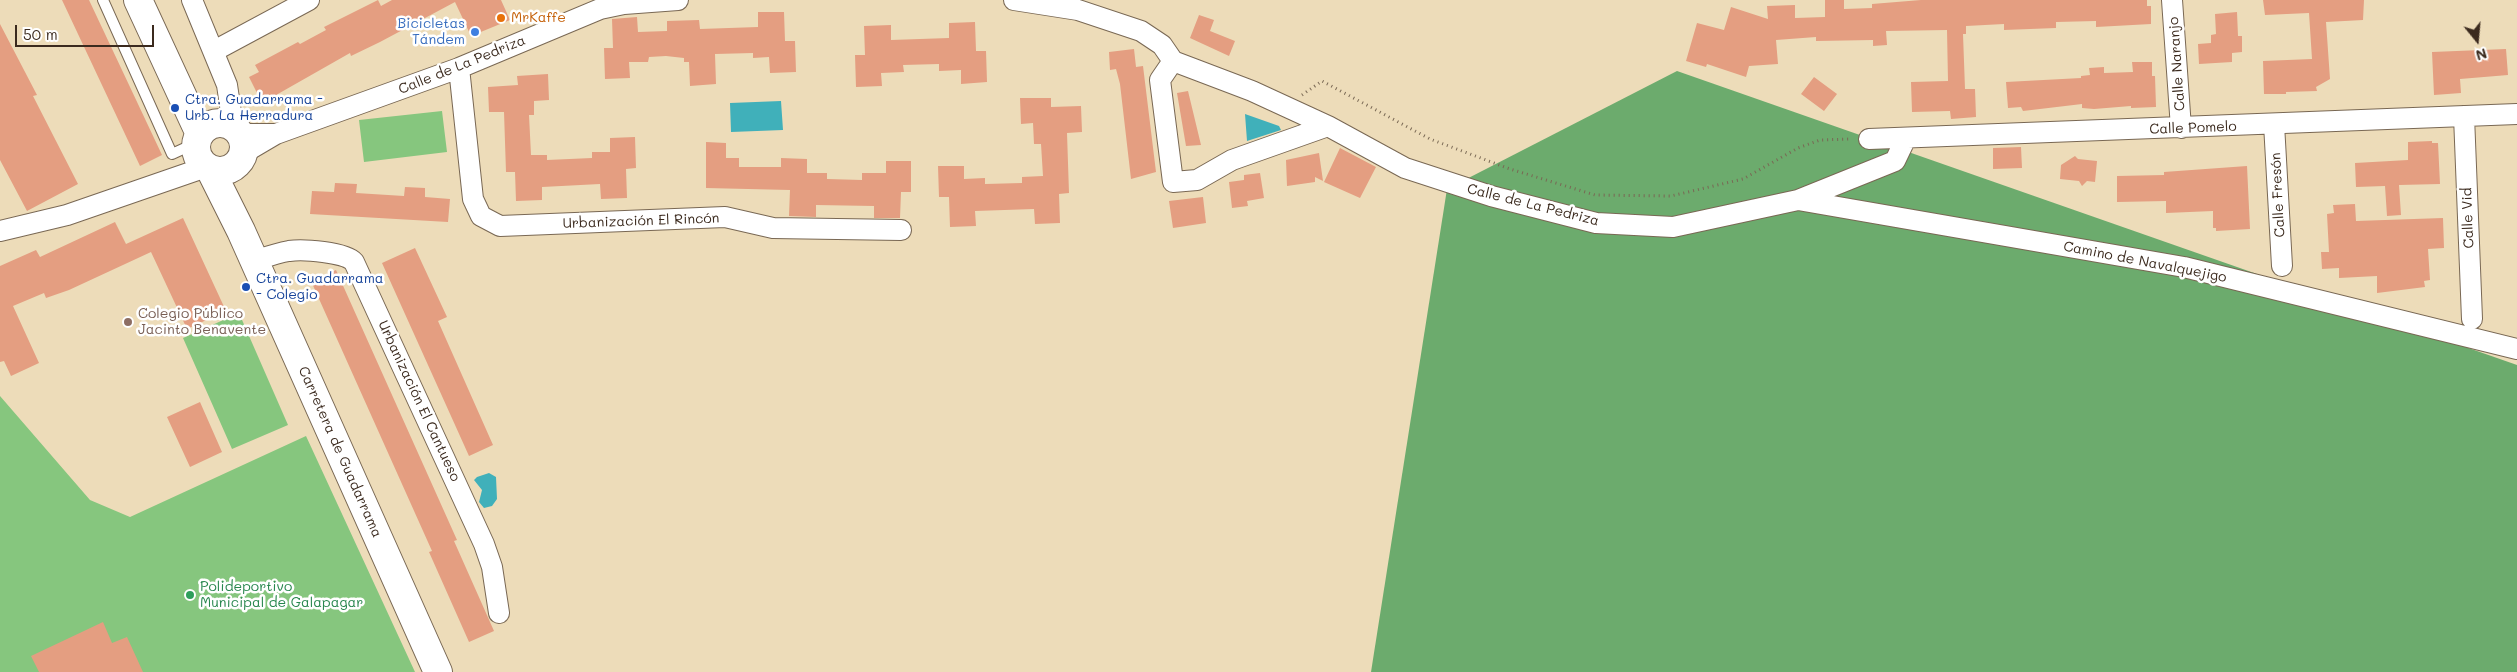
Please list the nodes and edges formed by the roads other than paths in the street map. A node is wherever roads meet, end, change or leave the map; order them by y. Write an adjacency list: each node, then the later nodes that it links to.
1 (103, 0): 19 (lane)
2 (138, 0): 19 (main road, Carretera de Guadarrama)
3 (192, 0): 9 (street)
4 (309, 0): 9 (street)
5 (678, 0): 11 (street, Calle de La Pedriza)
6 (1014, 0): 8 (street, Calle de La Pedriza)
7 (2172, 0): 16 (street, Calle Naranjo)
8 (1080, 5): 10 (street, Calle de La Pedriza)
9 (214, 51): 19 (street)
10 (1173, 61): 15 (street, Calle de La Pedriza); 15 (street)
11 (460, 68): 19 (street, Calle de La Pedriza); 21 (street, Urbanización El Rincón)
12 (2517, 114): 13 (street, Calle Pomelo)
13 (2464, 116): 14 (street, Calle Pomelo); 25 (street, Calle Vid)
14 (2274, 124): 16 (street, Calle Pomelo); 24 (street, Calle Fresón)
15 (1328, 126): 20 (street, Calle de La Pedriza)
16 (2181, 128): 17 (street, Calle Pomelo)
17 (1906, 138): 18 (street, Calle Pomelo); 20 (street, Calle de La Pedriza)
18 (1869, 139)
19 (217, 147): 22 (street, Calle de La Pedriza); 23 (main road, Carretera de Guadarrama)
20 (1798, 200): 26 (street, Camino de Navalquejigo)
21 (901, 230)
22 (0, 231)
23 (254, 261): 27 (street, Urbanización El Cantueso); 28 (main road, Carretera de Guadarrama)
24 (2282, 266)
25 (2472, 320)
26 (2517, 349)
27 (498, 613)
28 (438, 672)

